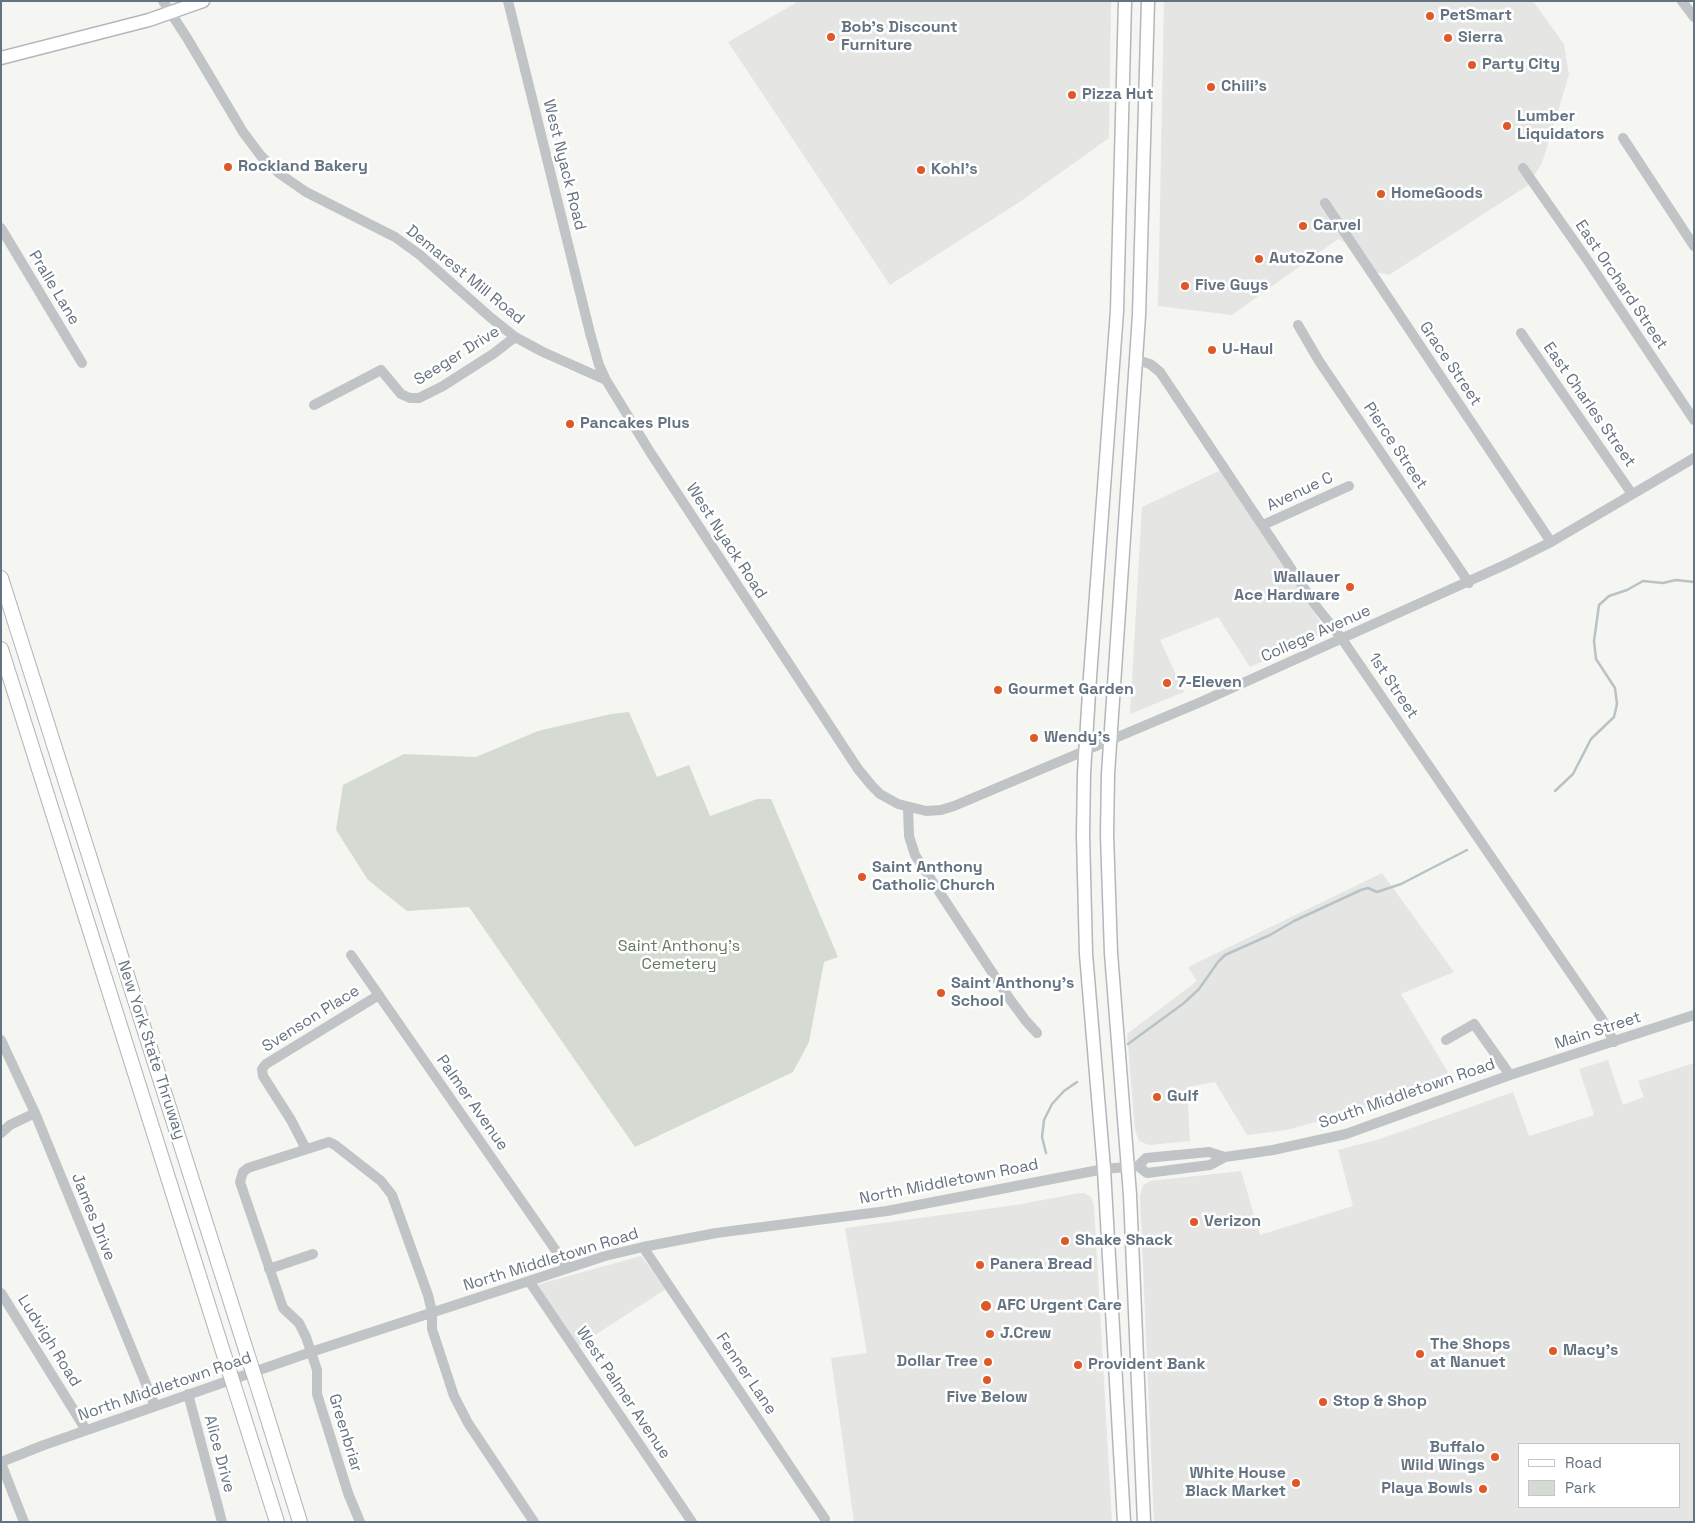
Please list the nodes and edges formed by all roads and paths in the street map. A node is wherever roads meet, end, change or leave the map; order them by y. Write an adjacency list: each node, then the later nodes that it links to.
1 (163, 1): 7 (street, Demarest Mill Road)
2 (204, 1): 7 (main road)
3 (508, 1): 20 (street, West Nyack Road)
4 (1125, 1): 33 (main road)
5 (1148, 1): 18 (main road)
6 (1682, 1): 8 (street)
7 (171, 13): 9 (main road); 17 (street, Demarest Mill Road)
8 (1694, 17)
9 (1, 58)
10 (1622, 138): 14 (street)
11 (1523, 168): 22 (street, East Orchard Street)
12 (1325, 203): 27 (street, Grace Street)
13 (1, 228): 19 (street, Pralle Lane)
14 (1694, 246)
15 (1298, 325): 29 (street, Pierce Street)
16 (1521, 333): 25 (street, East Charles Street)
17 (515, 337): 20 (street, Demarest Mill Road); 21 (street, Seeger Drive)
18 (1137, 360): 26 (street, 1st Street); 32 (main road)
19 (82, 363)
20 (606, 380): 34 (street, West Nyack Road)
21 (314, 404)
22 (1694, 420)
23 (1694, 458): 25 (street, College Avenue)
24 (1349, 486): 26 (street, Avenue C)
25 (1632, 494): 27 (street, College Avenue)
26 (1263, 525): 30 (street, 1st Street)
27 (1551, 542): 29 (street, College Avenue)
28 (1, 578): 67 (highway, New York State Thruway, bridge)
29 (1469, 582): 30 (street, College Avenue)
30 (1342, 639): 32 (street, College Avenue); 41 (street, 1st Street)
31 (1, 649): 66 (highway, New York State Thruway, bridge)
32 (1110, 740): 33 (street, College Avenue); 47 (main road)
33 (1085, 750): 34 (street, College Avenue); 48 (main road)
34 (908, 808): 38 (street)
35 (350, 955): 36 (street, Palmer Avenue)
36 (379, 995): 45 (street, Svenson Place); 51 (street, Palmer Avenue)
37 (1694, 1015): 41 (street, Main Street)
38 (1037, 1032)
39 (1, 1040): 43 (street, James Drive)
40 (1446, 1040): 42 (street)
41 (1614, 1042): 42 (street, Main Street)
42 (1510, 1075): 46 (street, South Middletown Road)
43 (35, 1113): 44 (street); 60 (street, James Drive)
44 (1, 1133)
45 (306, 1149): 52 (street, Greenbriar); 56 (street)
46 (1225, 1157): 47 (street, South Middletown Road); 47 (street, South Middletown Road)
47 (1133, 1166): 48 (street, North Middletown Road); 72 (main road)
48 (1104, 1169): 49 (street, North Middletown Road); 71 (main road)
49 (643, 1247): 51 (street, North Middletown Road); 63 (street, Fenner Lane)
50 (313, 1254): 52 (street)
51 (568, 1268): 53 (street, North Middletown Road)
52 (269, 1269): 58 (street, Greenbriar)
53 (529, 1280): 56 (street, North Middletown Road); 70 (street, West Palmer Avenue)
54 (1, 1293): 55 (street, Ludvigh Road)
55 (11, 1309): 57 (street); 61 (street, Ludvigh Road)
56 (432, 1312): 58 (street, North Middletown Road); 69 (street)
57 (1, 1314)
58 (311, 1352): 59 (street, North Middletown Road); 68 (street, Greenbriar)
59 (188, 1394): 60 (street, North Middletown Road); 65 (street, Alice Drive)
60 (155, 1406): 61 (street, North Middletown Road)
61 (86, 1430): 62 (street, North Middletown Road)
62 (1, 1463): 64 (street)
63 (825, 1520)
64 (24, 1522)
65 (222, 1522)
66 (277, 1522)
67 (300, 1522)
68 (360, 1522)
69 (534, 1522)
70 (692, 1522)
71 (1124, 1522)
72 (1144, 1522)

